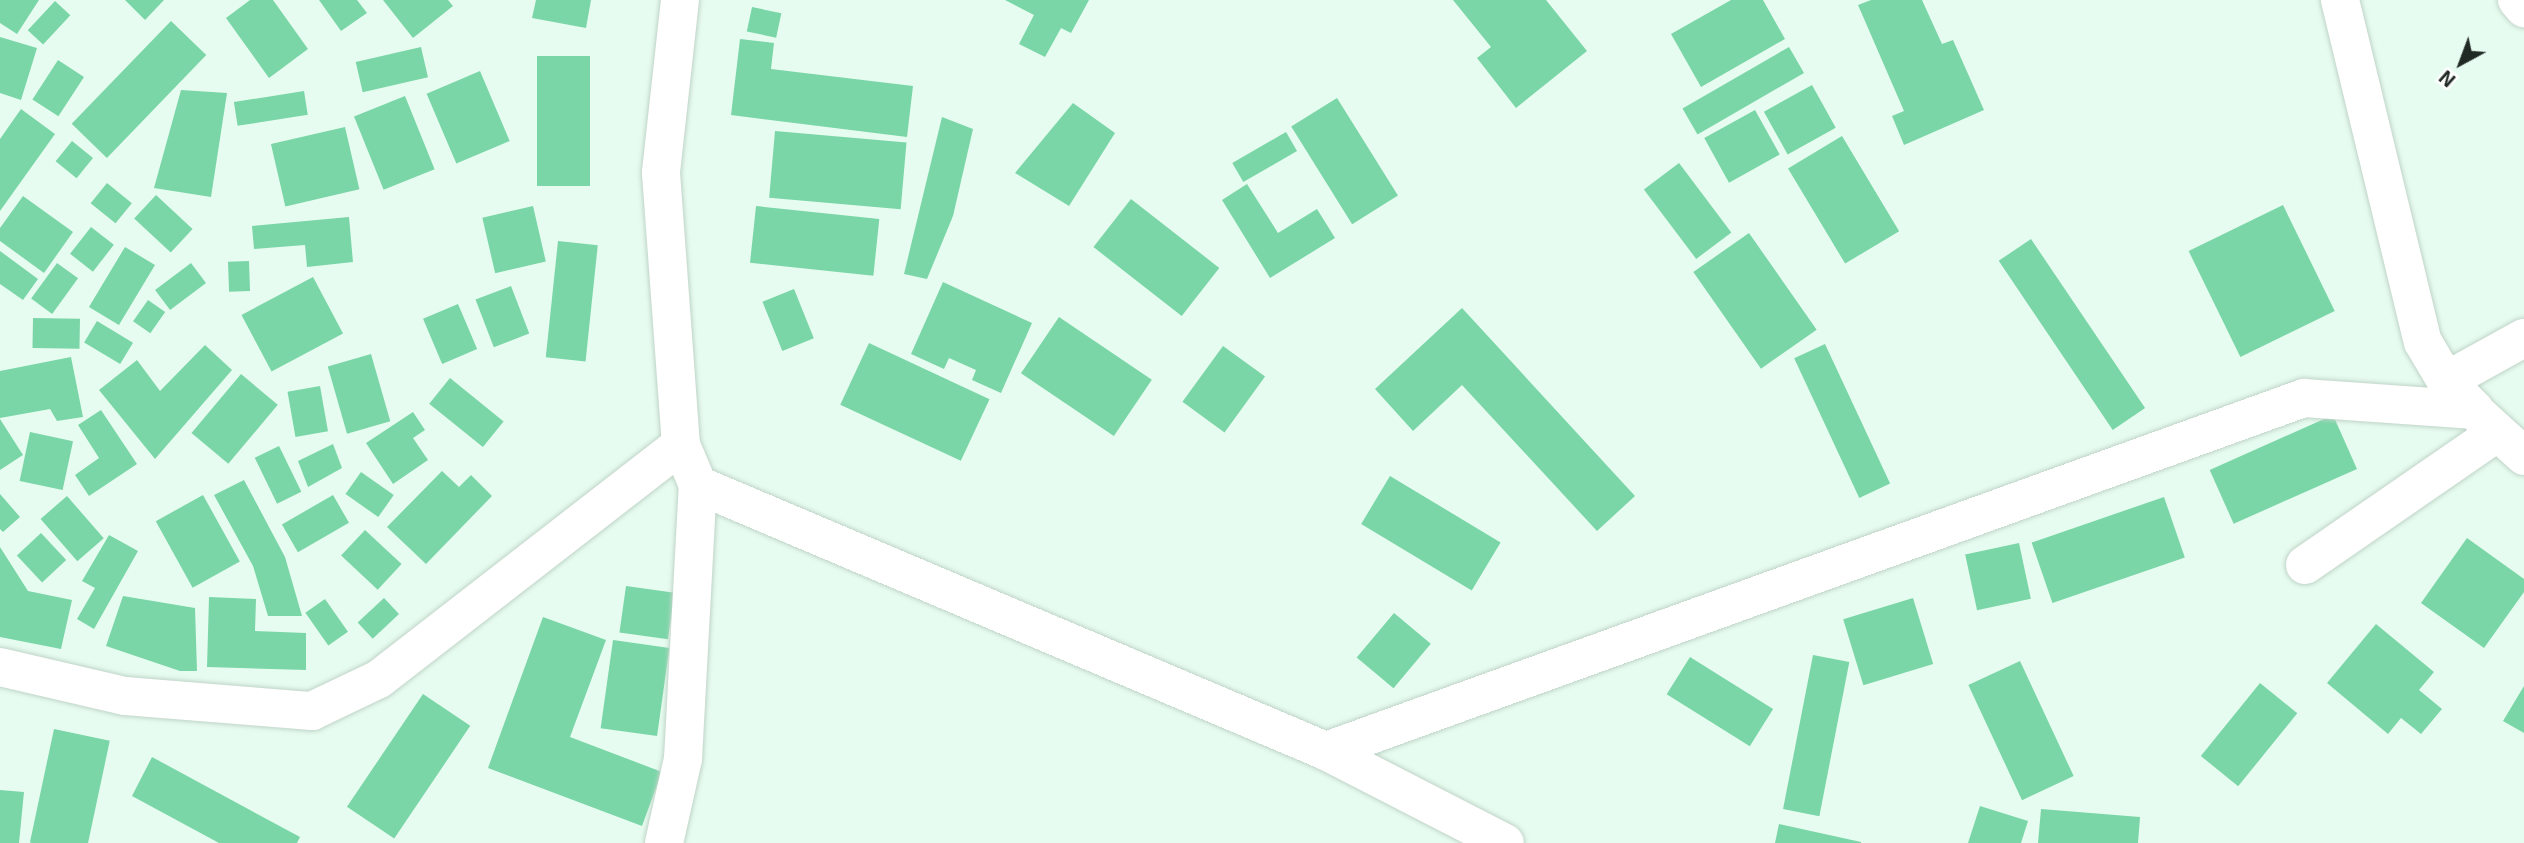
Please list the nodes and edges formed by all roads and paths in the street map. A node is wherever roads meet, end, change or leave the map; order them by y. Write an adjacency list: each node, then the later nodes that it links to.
1 (680, 0): 8 (street)
2 (2340, 0): 6 (street)
3 (2517, 0): 4 (street)
4 (2524, 8)
5 (2524, 338): 6 (street)
6 (2446, 381): 7 (street)
7 (2499, 433): 10 (street); 12 (street)
8 (681, 445): 9 (street); 11 (street)
9 (698, 485): 12 (street); 13 (street)
10 (2305, 565)
11 (0, 667)
12 (1326, 751): 14 (street)
13 (664, 843)
14 (1505, 843)

